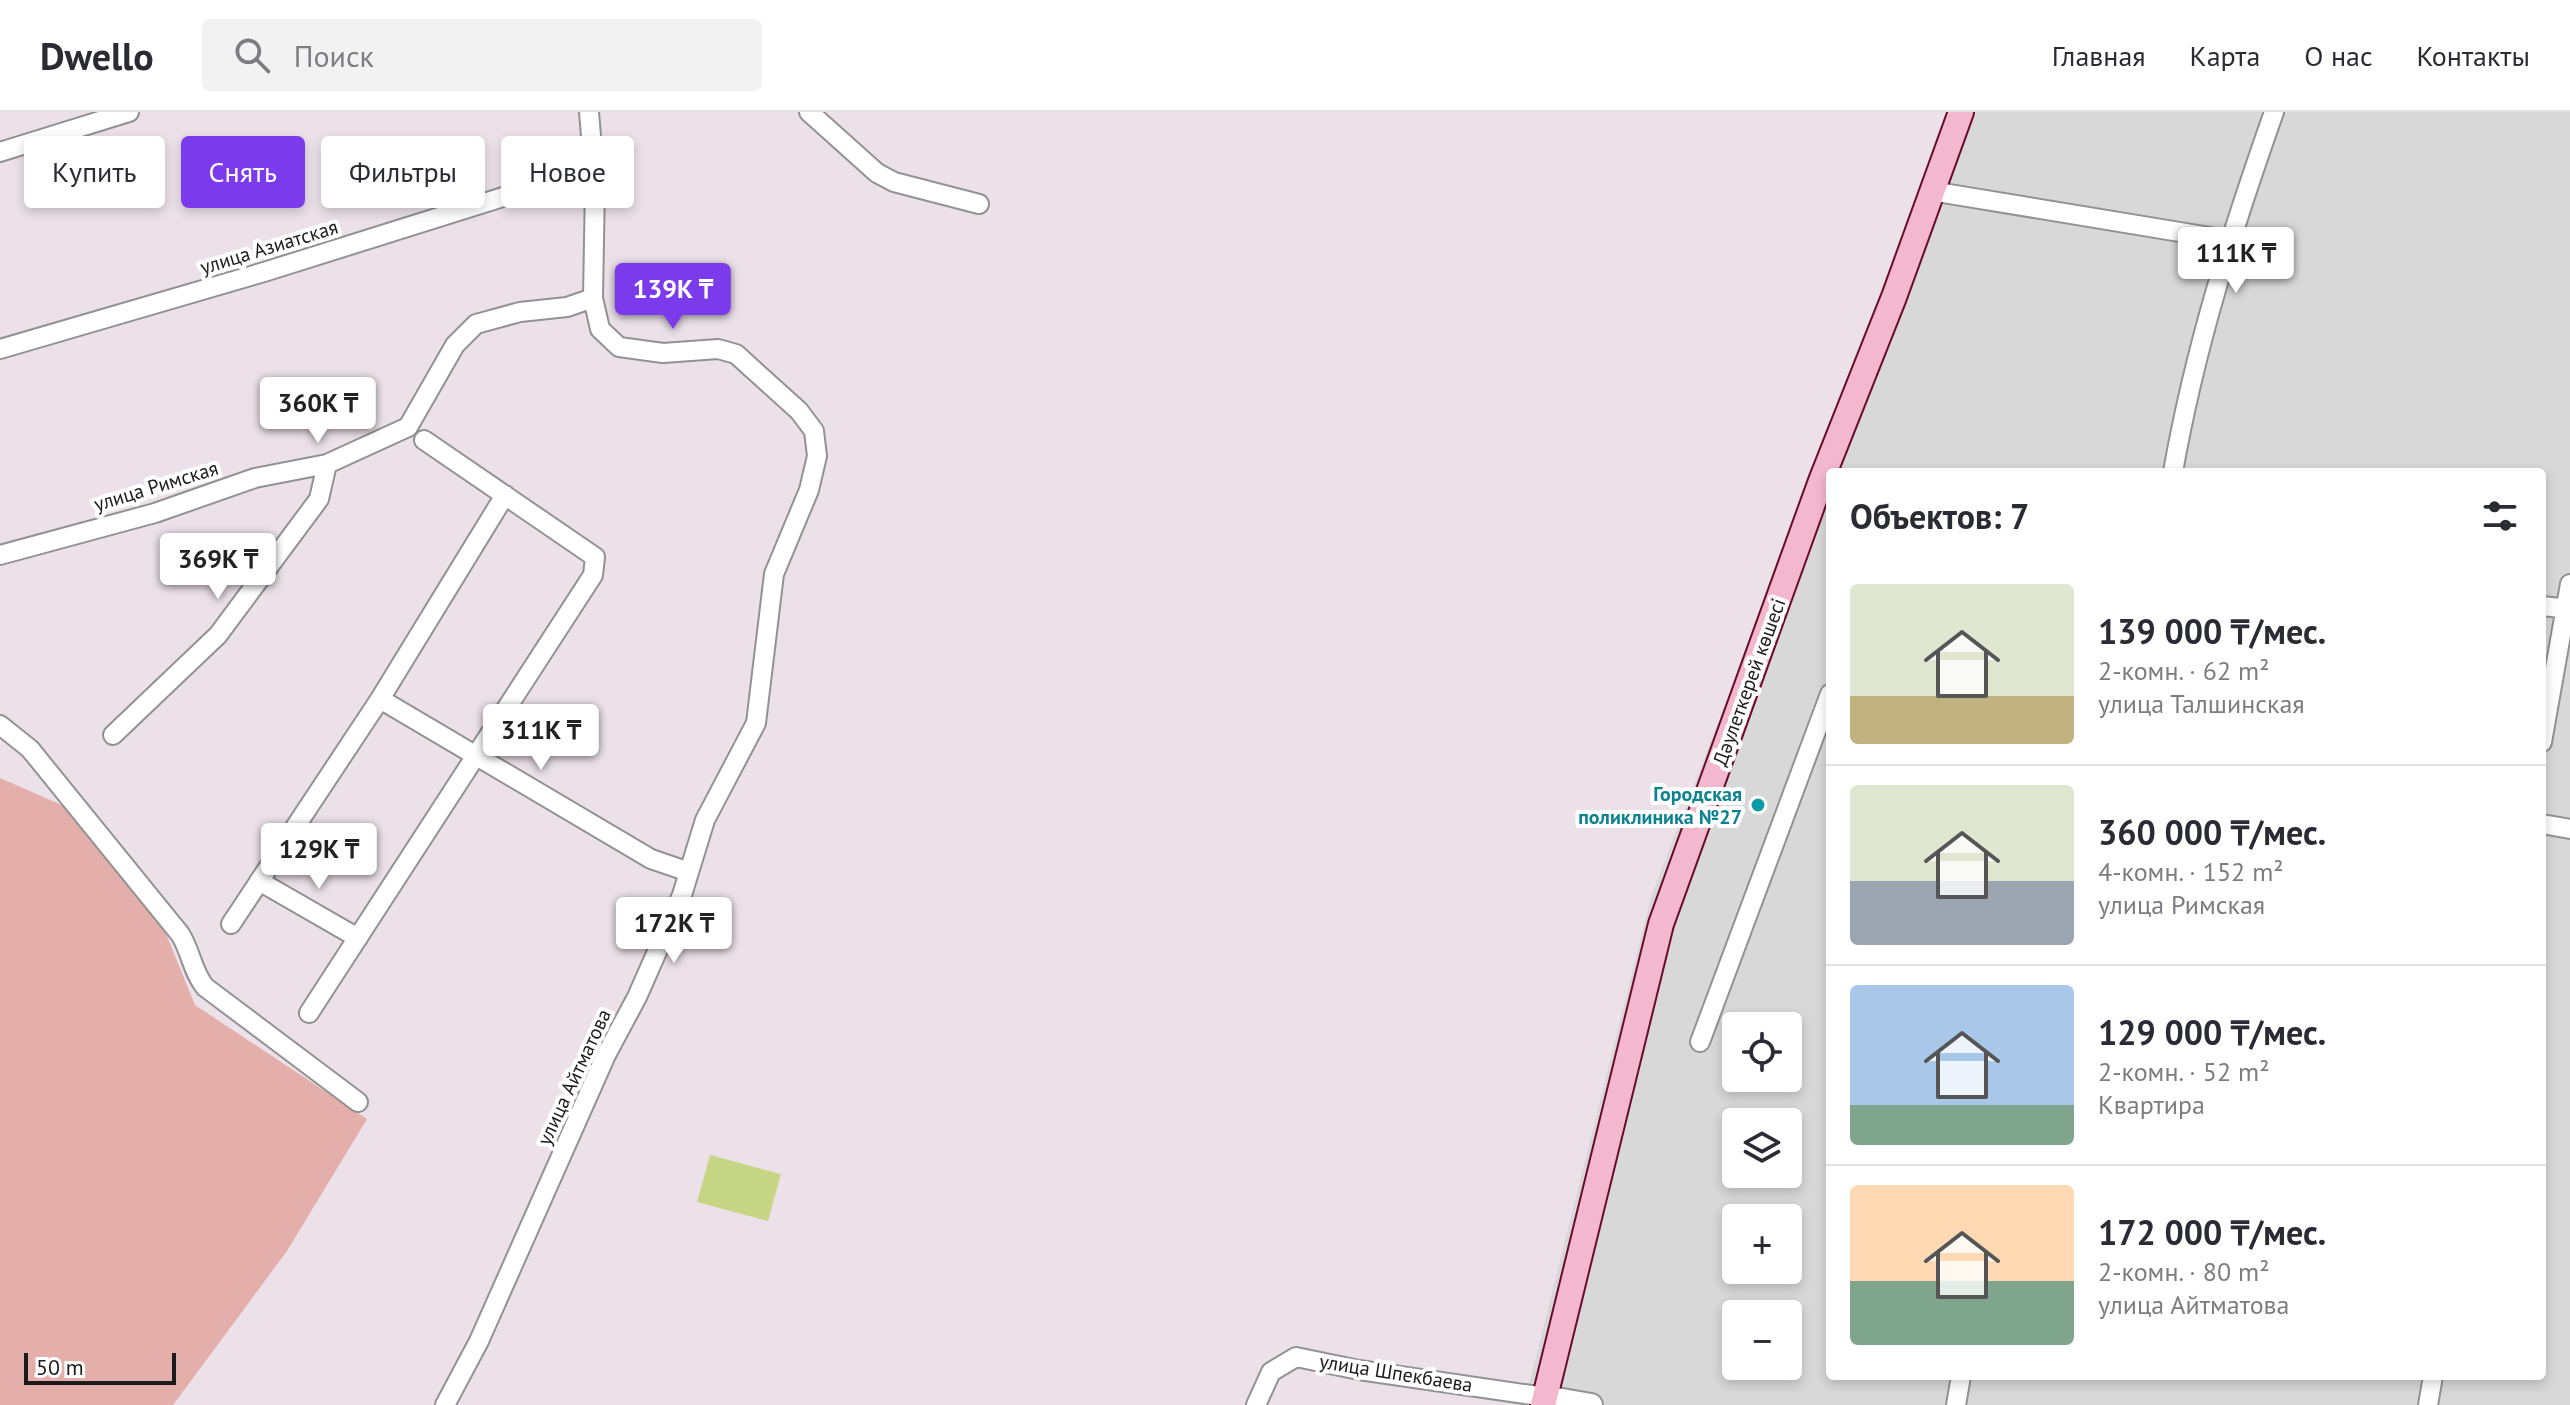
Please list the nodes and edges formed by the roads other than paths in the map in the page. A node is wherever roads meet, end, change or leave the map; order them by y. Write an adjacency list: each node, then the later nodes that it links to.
1 (129, 112): 7 (street)
2 (589, 112): 6 (street)
3 (809, 112): 10 (street)
4 (1961, 112): 8 (main road, Дәулеткерей көшесі)
5 (2274, 112): 12 (street)
6 (591, 136)
7 (0, 152)
8 (1931, 191): 12 (street); 17 (main road, Дәулеткерей көшесі)
9 (501, 198): 14 (street, улица Азиатская)
10 (979, 204)
11 (593, 208): 13 (street)
12 (2228, 240): 18 (street)
13 (593, 298): 16 (street, улица Римская); 33 (street, улица Айтматова)
14 (0, 349)
15 (424, 440): 20 (street)
16 (327, 464): 21 (street, улица Римская); 29 (street)
17 (1831, 468)
18 (2174, 468)
19 (1826, 482): 42 (main road, Дәулеткерей көшесі)
20 (505, 495): 25 (street); 30 (street)
21 (0, 555)
22 (2570, 584): 24 (street)
23 (2546, 606): 24 (street)
24 (2568, 609): 27 (street)
25 (380, 699): 30 (street); 34 (street)
26 (1826, 705): 38 (street)
27 (2546, 722)
28 (0, 725): 39 (street)
29 (113, 735)
30 (475, 757): 33 (street); 36 (street)
31 (2546, 825): 32 (street)
32 (2570, 829)
33 (689, 872): 43 (street, улица Айтматова)
34 (259, 881): 35 (street); 36 (street)
35 (231, 924)
36 (358, 938): 37 (street)
37 (309, 1013)
38 (1700, 1042)
39 (358, 1102)
40 (1960, 1380): 46 (street)
41 (2432, 1380): 47 (street)
42 (1544, 1401): 44 (street, улица Шпекбаева); 45 (street, улица Шпекбаева)
43 (445, 1405)
44 (1256, 1405)
45 (1591, 1405)
46 (1956, 1405)
47 (2428, 1405)

